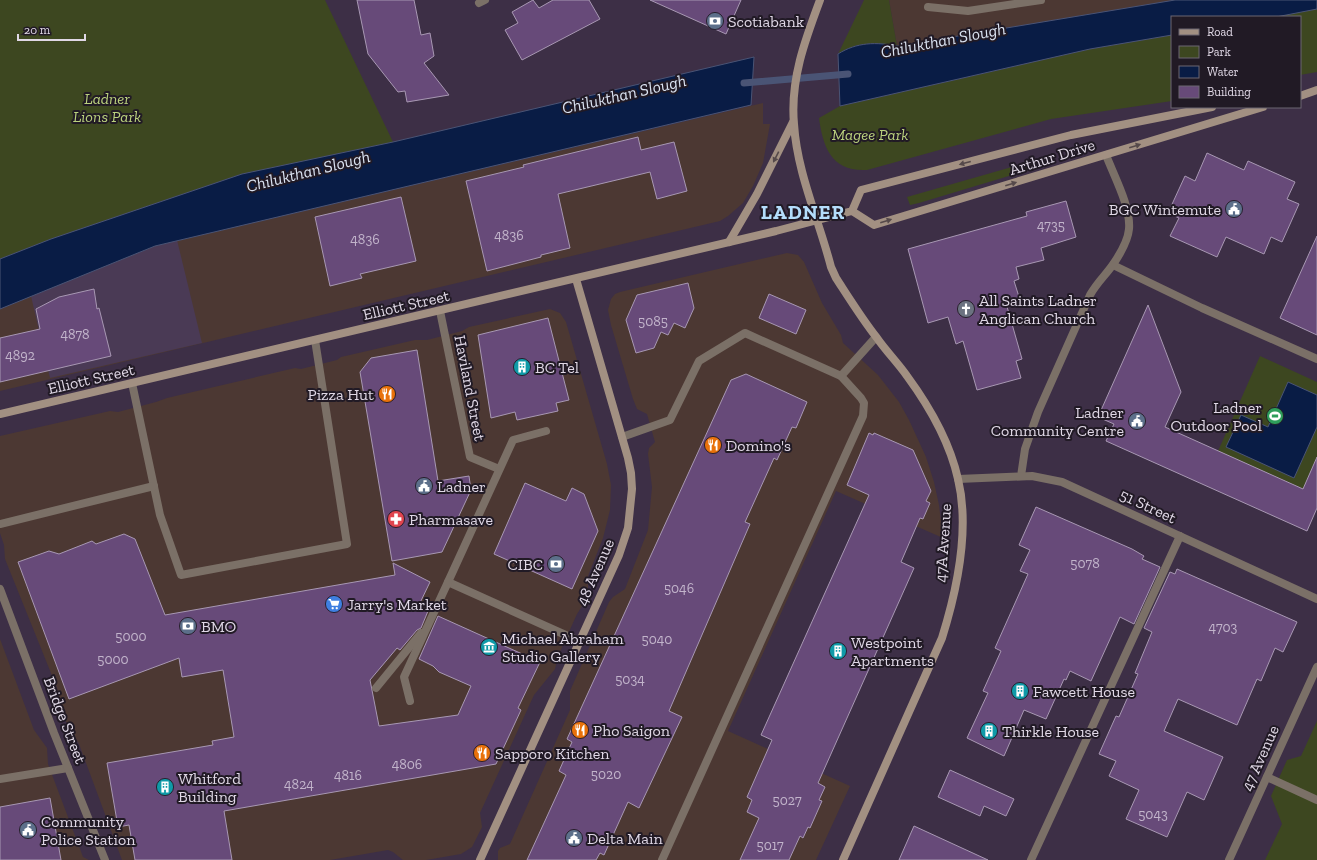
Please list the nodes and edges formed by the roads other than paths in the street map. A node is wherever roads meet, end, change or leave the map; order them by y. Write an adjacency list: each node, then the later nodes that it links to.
1 (820, 0): 10 (main road)
2 (1041, 0): 3 (street)
3 (928, 7)
4 (1317, 86): 5 (main road)
5 (1301, 90)
6 (1317, 90): 7 (main road)
7 (1301, 96)
8 (1207, 108): 12 (main road, Arthur Drive, one-way to 12)
9 (1260, 108): 11 (main road, Arthur Drive, one-way to 9)
10 (793, 122): 13 (main road, 47A Avenue); 14 (main road, one-way to 14)
11 (1106, 155): 12 (main road, Arthur Drive, one-way to 11); 15 (street)
12 (852, 210): 13 (main road)
13 (818, 220): 14 (main road, Elliott Street); 18 (main road, 47A Avenue)
14 (728, 242): 16 (main road, Elliott Street)
15 (1113, 264): 20 (street); 27 (street)
16 (576, 279): 17 (main road, Elliott Street); 25 (main road, 48 Avenue)
17 (440, 311): 19 (main road, Elliott Street); 26 (street, Haviland Street)
18 (876, 338): 21 (street); 28 (main road, 47A Avenue)
19 (314, 340): 22 (main road, Elliott Street); 29 (street)
20 (1317, 359)
21 (841, 376): 25 (street); 46 (street)
22 (132, 384): 23 (main road, Elliott Street); 29 (street)
23 (0, 414)
24 (546, 430): 26 (street)
25 (622, 437): 36 (main road, 48 Avenue)
26 (500, 469): 32 (street)
27 (1022, 476): 28 (street, 51 Street); 31 (street, 51 Street)
28 (958, 479): 47 (main road, 47A Avenue)
29 (154, 486): 30 (street)
30 (0, 524)
31 (1180, 536): 34 (street, 51 Street); 48 (street)
32 (448, 582): 35 (street); 36 (street)
33 (0, 589): 40 (street, Bridge Street)
34 (1317, 600)
35 (429, 623): 38 (street); 39 (street)
36 (579, 641): 45 (main road, 48 Avenue)
37 (1317, 667): 41 (street, 47 Avenue)
38 (376, 688)
39 (410, 701)
40 (68, 768): 42 (street); 44 (street, Bridge Street)
41 (1267, 777): 43 (street); 49 (street, 47 Avenue)
42 (0, 779)
43 (1317, 800)
44 (106, 860)
45 (480, 860)
46 (662, 860)
47 (843, 860)
48 (1031, 860)
49 (1229, 860)

